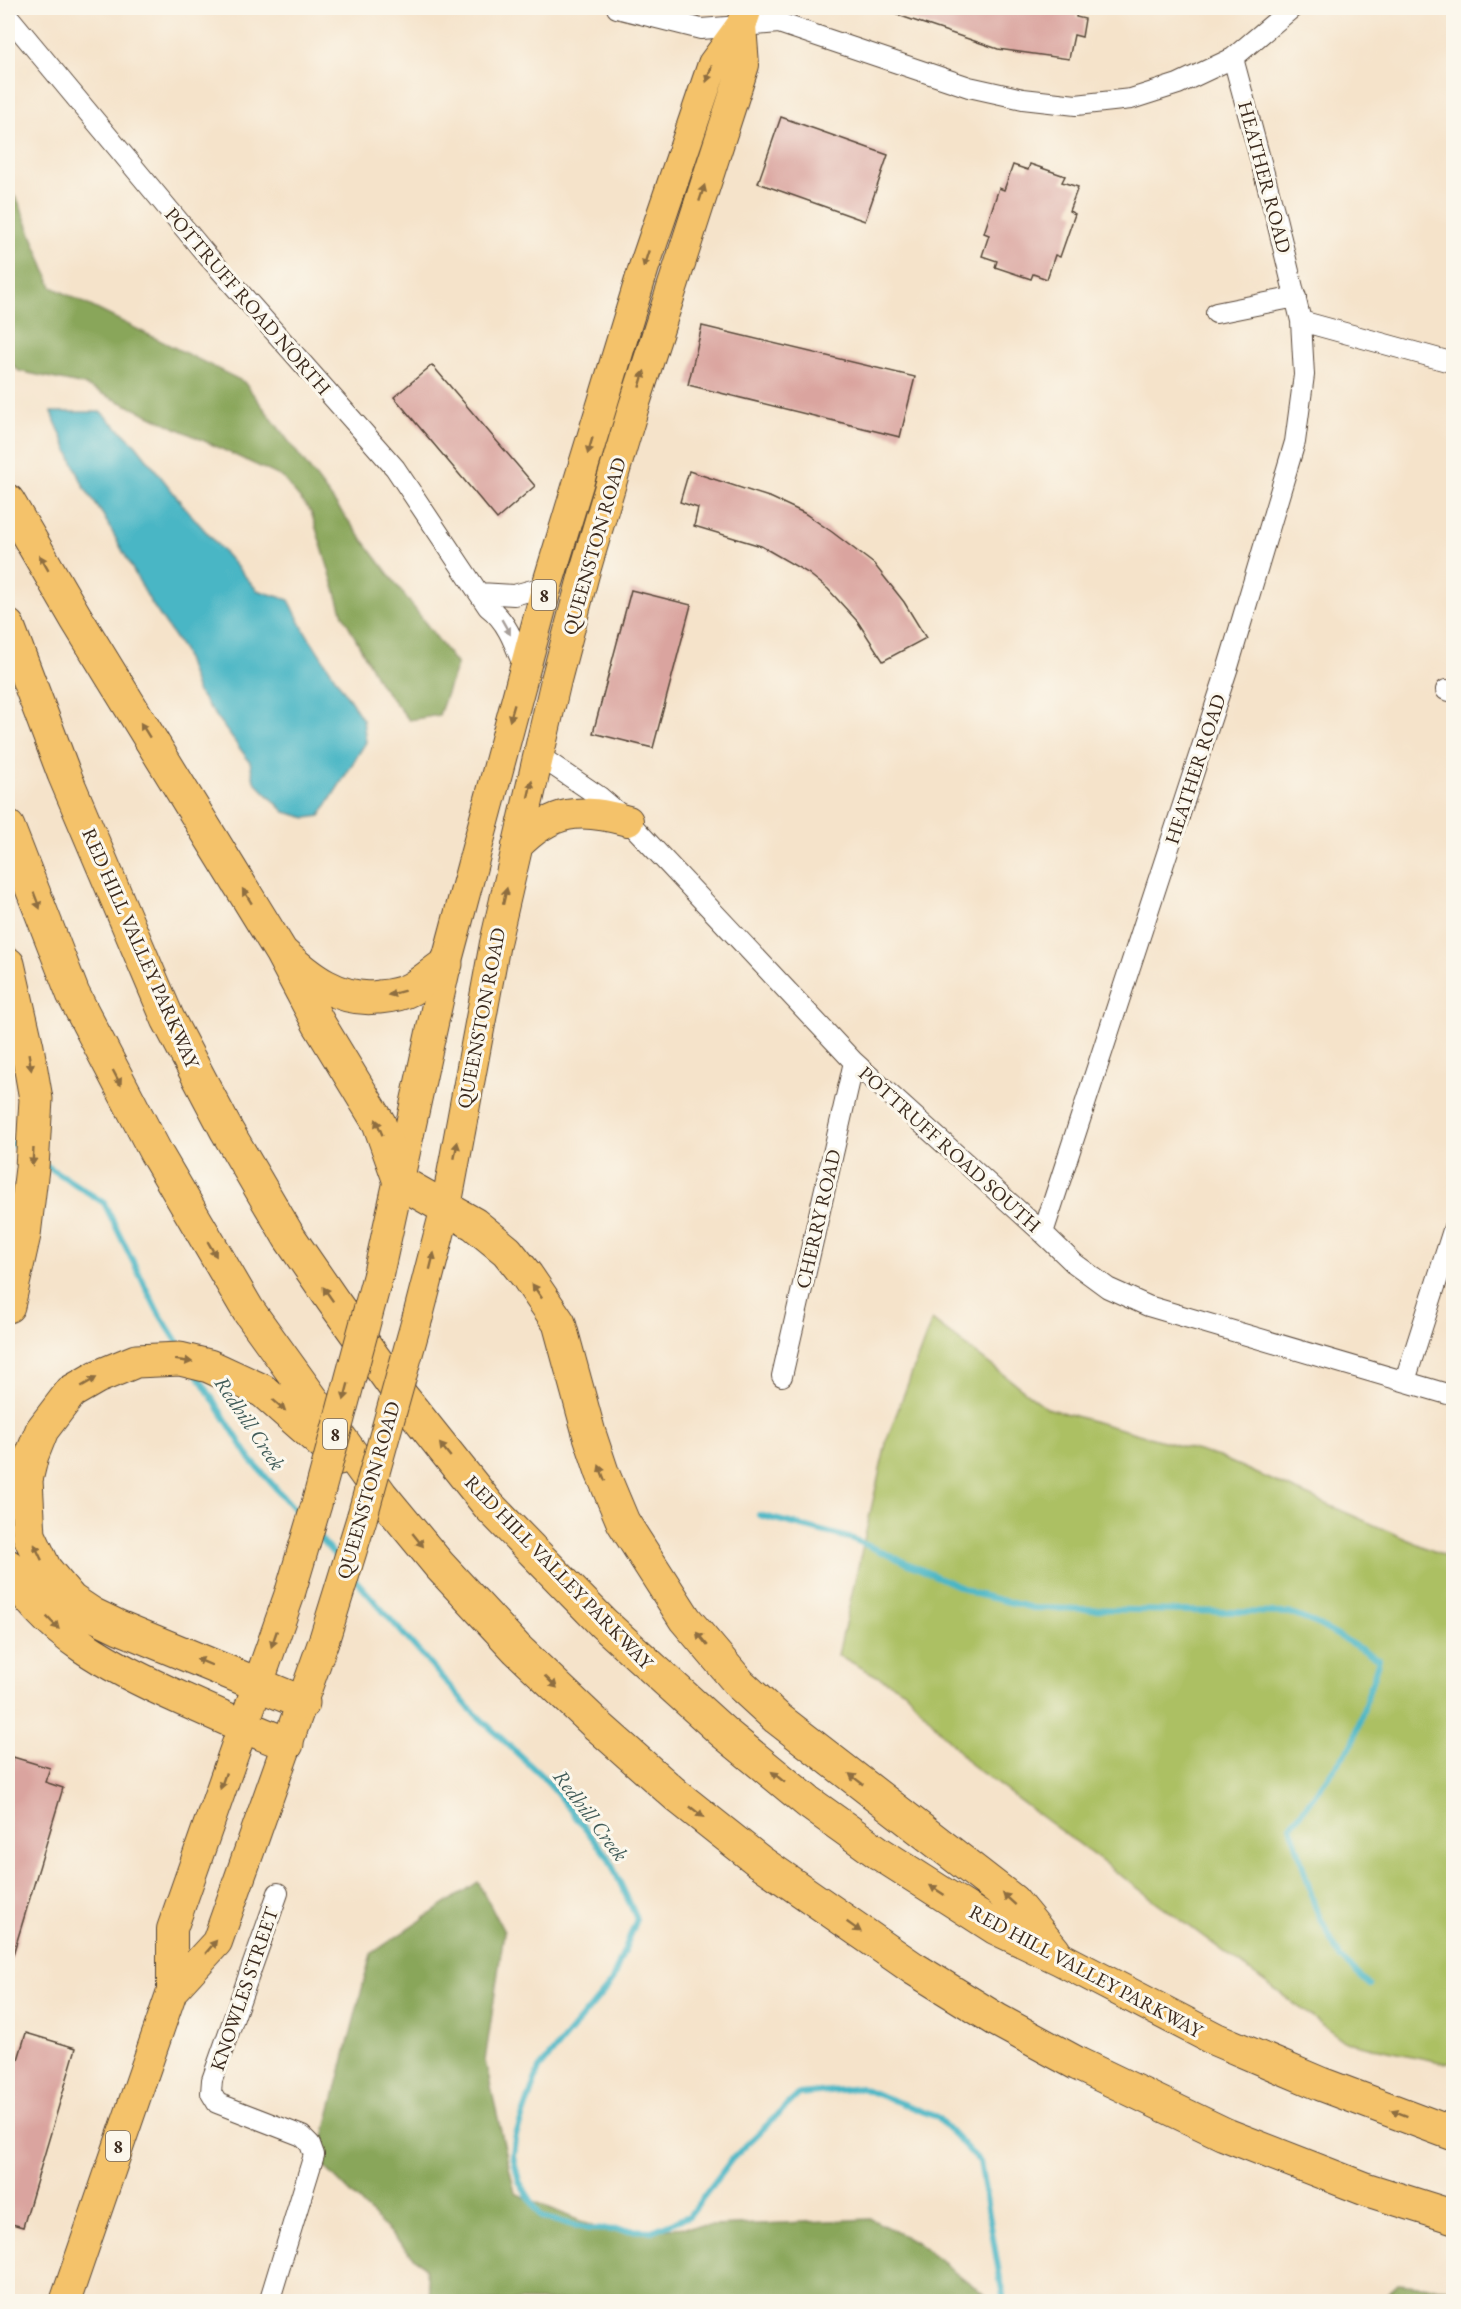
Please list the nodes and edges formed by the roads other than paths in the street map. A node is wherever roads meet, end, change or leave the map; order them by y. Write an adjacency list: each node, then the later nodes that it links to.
1 (617, 8): 4 (street)
2 (1292, 8): 5 (street)
3 (8, 16): 12 (street, POTTRUFF ROAD NORTH)
4 (744, 17): 5 (street); 11 (main road, QUEENSTON ROAD / 8, one-way to 11); 15 (main road, QUEENSTON ROAD / 8, one-way to 4)
5 (1233, 58): 6 (street, HEATHER ROAD)
6 (1296, 297): 7 (street); 8 (street, HEATHER ROAD)
7 (1216, 313)
8 (1301, 321): 9 (street); 26 (street, HEATHER ROAD)
9 (1454, 363)
10 (8, 501): 19 (highway, one-way to 10)
11 (547, 586): 12 (street); 14 (main road, QUEENSTON ROAD / 8)
12 (479, 593): 14 (street, POTTRUFF ROAD NORTH, one-way to 14)
13 (8, 626): 38 (highway, RED HILL VALLEY PARKWAY, one-way to 13)
14 (524, 668): 21 (main road, QUEENSTON ROAD / 8, one-way to 21)
15 (538, 755): 16 (street, POTTRUFF ROAD SOUTH); 18 (main road, QUEENSTON ROAD / 8, one-way to 15)
16 (628, 821): 18 (main road); 22 (street, POTTRUFF ROAD SOUTH)
17 (8, 827): 31 (highway, one-way to 31)
18 (516, 846): 24 (main road, QUEENSTON ROAD / 8, one-way to 18)
19 (281, 952): 21 (highway, one-way to 19); 23 (highway, one-way to 19)
20 (8, 964): 27 (highway, one-way to 27)
21 (446, 964): 23 (main road, QUEENSTON ROAD / 8)
22 (854, 1062): 26 (street, POTTRUFF ROAD SOUTH); 28 (street, CHERRY ROAD)
23 (400, 1182): 24 (highway); 33 (main road, QUEENSTON ROAD / 8, one-way to 33, bridge)
24 (446, 1207): 34 (main road, QUEENSTON ROAD / 8, one-way to 24, bridge); 38 (highway, one-way to 24)
25 (1454, 1227): 29 (street)
26 (1043, 1233): 29 (street, POTTRUFF ROAD SOUTH)
27 (8, 1306)
28 (782, 1376)
29 (1405, 1381): 30 (street, POTTRUFF ROAD SOUTH)
30 (1454, 1396)
31 (381, 1495): 33 (highway, one-way to 31); 41 (highway, one-way to 41)
32 (8, 1566): 35 (highway, one-way to 35)
33 (258, 1685): 34 (highway); 35 (main road, QUEENSTON ROAD / 8)
34 (303, 1703): 36 (main road, QUEENSTON ROAD / 8)
35 (242, 1726): 36 (highway); 39 (main road, QUEENSTON ROAD / 8, one-way to 39)
36 (287, 1744): 39 (main road, QUEENSTON ROAD / 8, one-way to 36)
37 (278, 1893): 45 (street, KNOWLES STREET)
38 (1061, 1959): 40 (highway, RED HILL VALLEY PARKWAY, one-way to 38)
39 (172, 1990): 44 (main road, QUEENSTON ROAD / 8)
40 (1454, 2134)
41 (1391, 2198): 42 (highway); 43 (highway)
42 (1454, 2217)
43 (1454, 2242)
44 (65, 2301)
45 (269, 2301)

